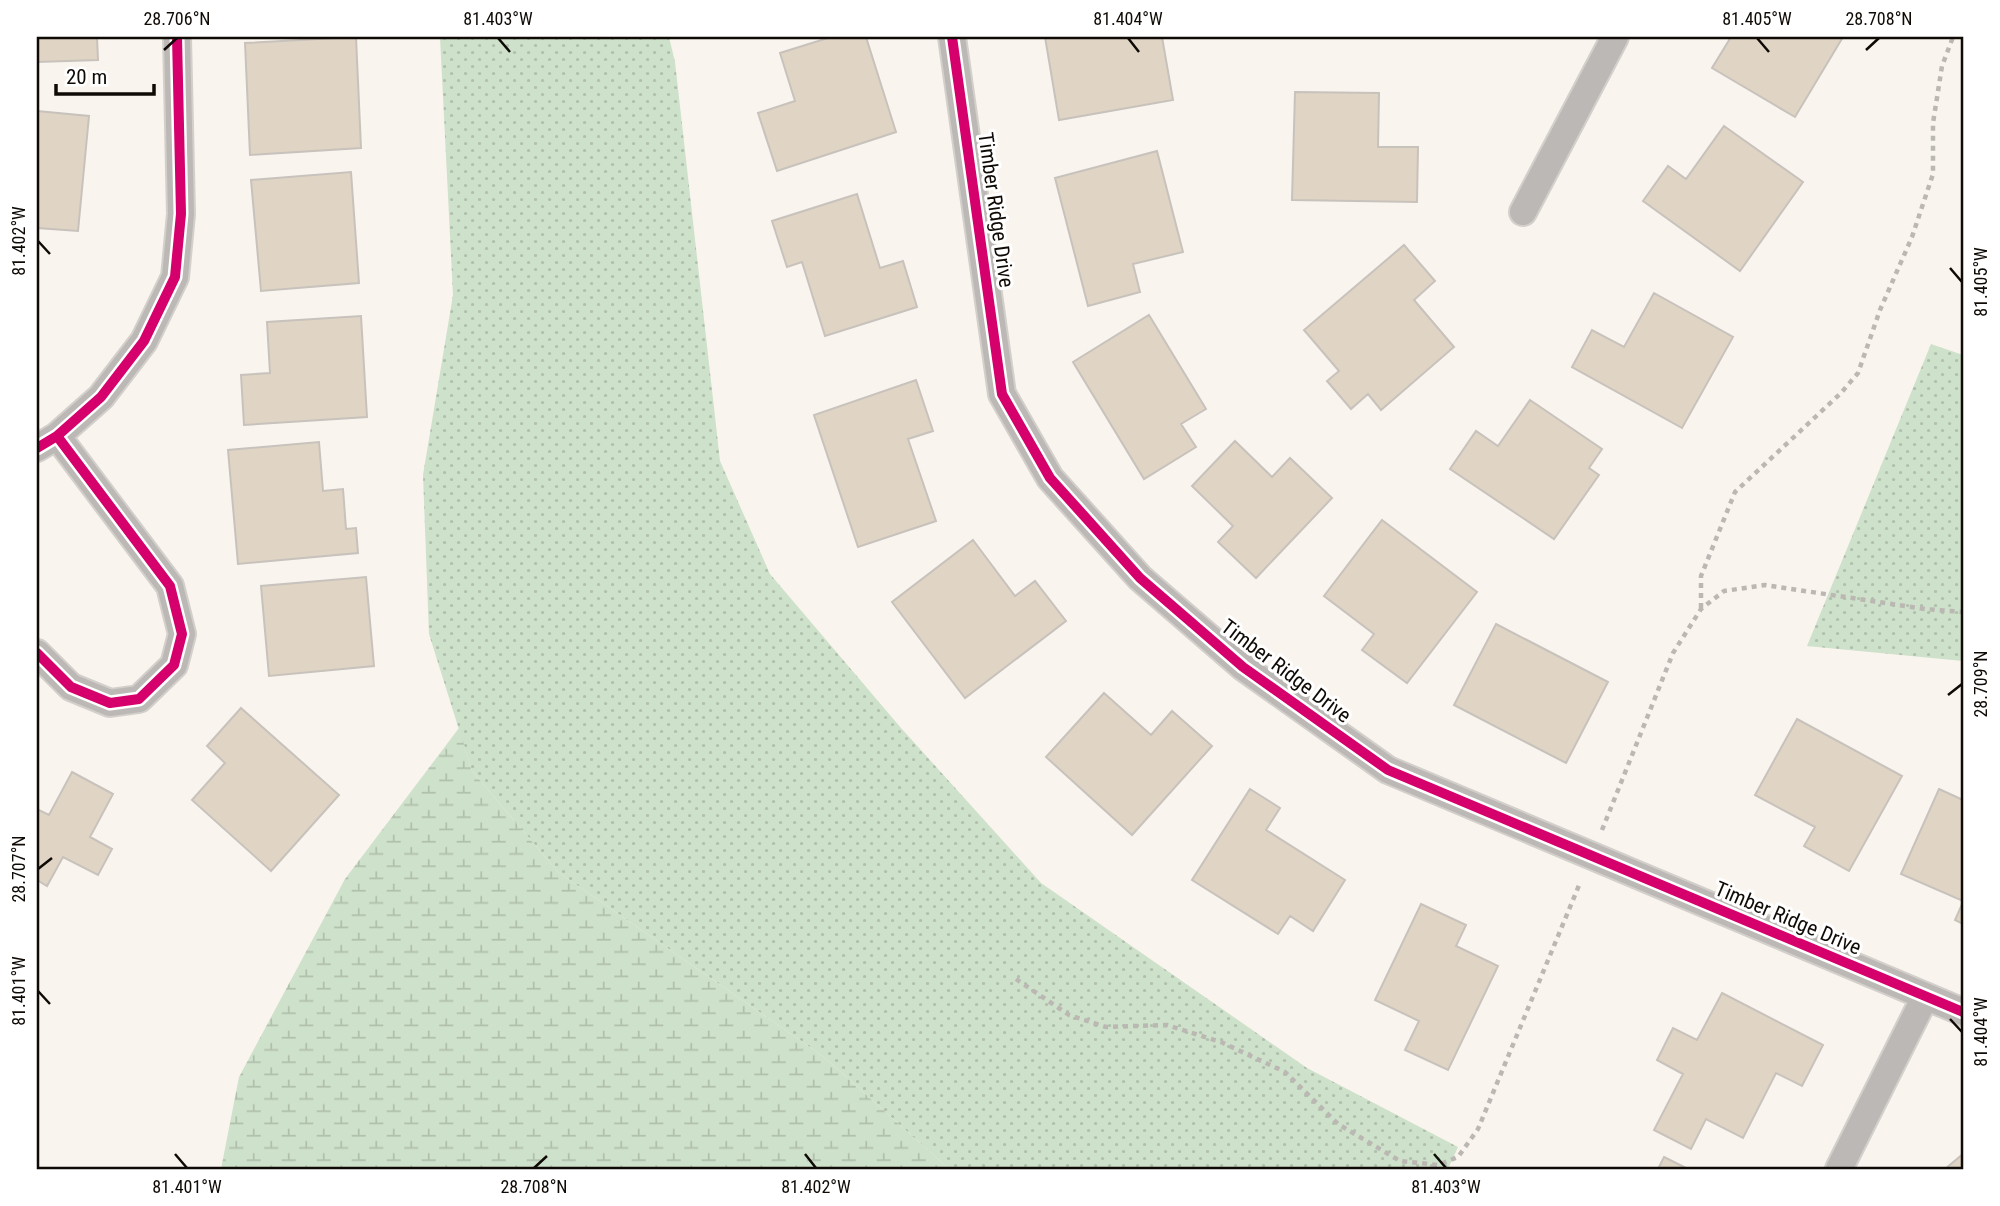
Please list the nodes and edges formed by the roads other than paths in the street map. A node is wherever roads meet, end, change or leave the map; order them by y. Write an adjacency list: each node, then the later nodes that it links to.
1 (177, 37): 5 (street)
2 (953, 37): 7 (street, Timber Ridge Drive)
3 (1615, 37): 4 (street)
4 (1523, 212)
5 (47, 442): 6 (street)
6 (37, 653)
7 (1925, 997): 8 (street, Timber Ridge Drive); 9 (street)
8 (1963, 1012)
9 (1839, 1169)

